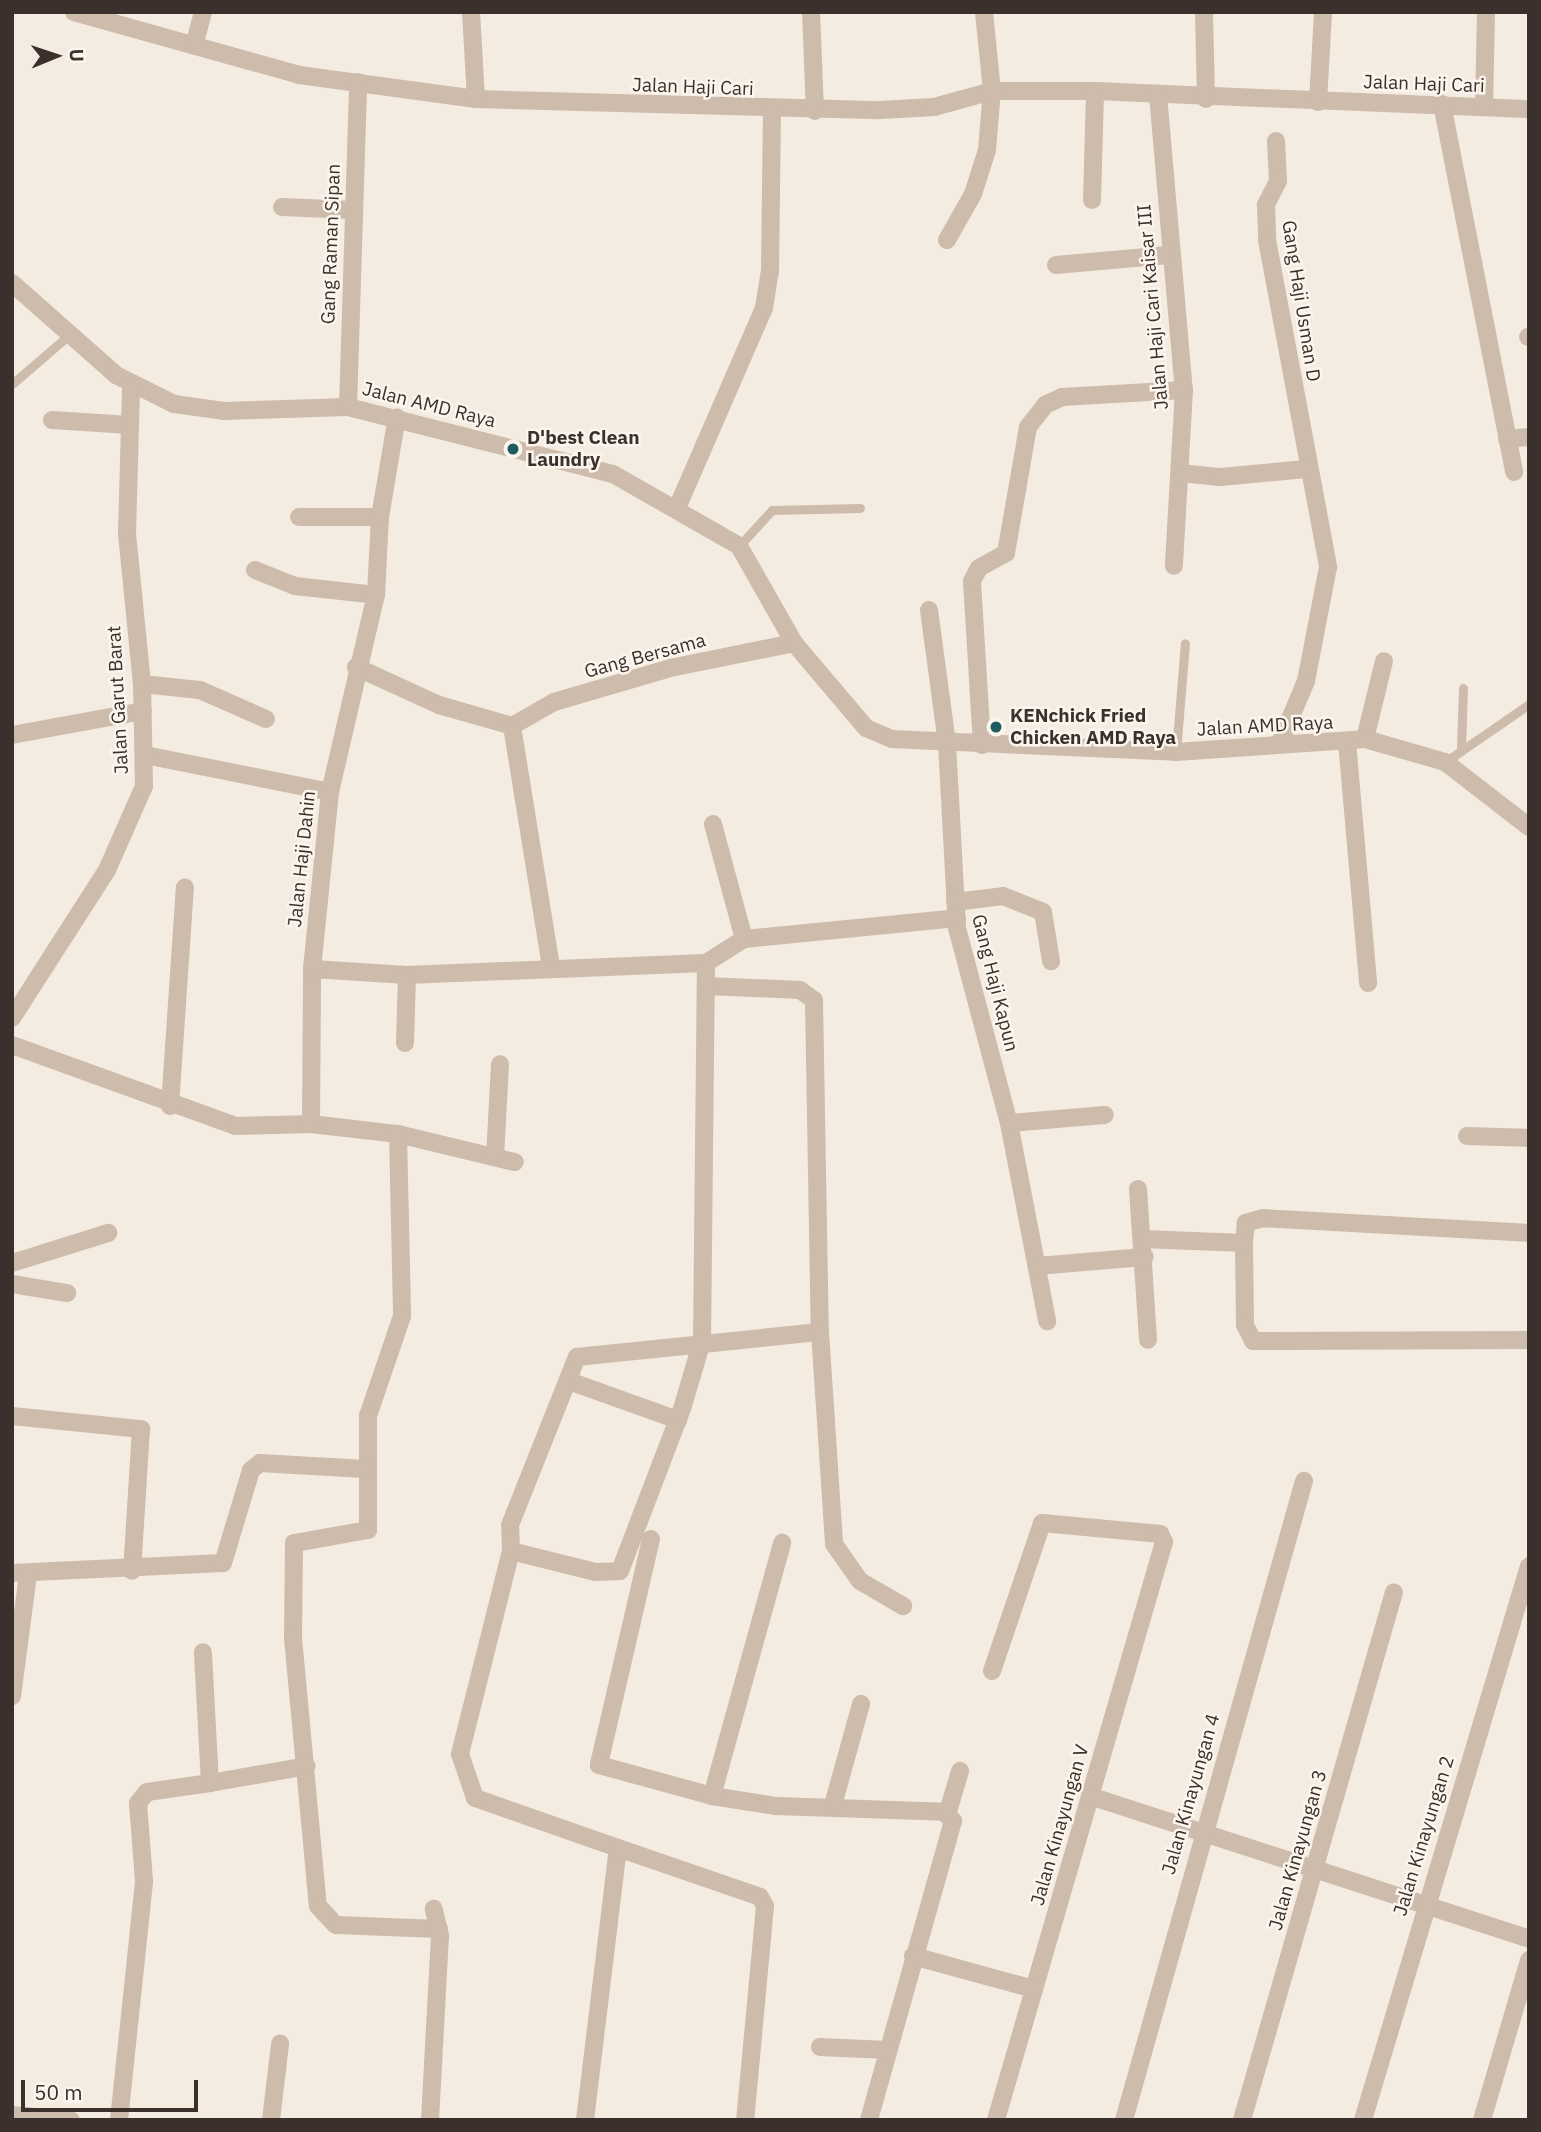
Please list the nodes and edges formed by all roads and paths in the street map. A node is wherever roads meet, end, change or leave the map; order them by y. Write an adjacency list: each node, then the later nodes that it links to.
1 (203, 12): 9 (street)
2 (471, 12): 14 (street)
3 (811, 12): 21 (street)
4 (984, 12): 11 (street)
5 (1204, 12): 15 (street)
6 (1322, 12): 16 (street)
7 (1486, 12): 18 (street)
8 (81, 13): 9 (street, Jalan Haji Cari)
9 (195, 42): 10 (street, Jalan Haji Cari)
10 (358, 82): 14 (street, Jalan Haji Cari); 25 (street, Gang Raman Sipan)
11 (992, 91): 12 (street, Jalan Haji Cari); 21 (street, Jalan Haji Cari); 26 (street)
12 (1095, 91): 13 (street, Jalan Haji Cari); 23 (street)
13 (1158, 95): 15 (street, Jalan Haji Cari); 27 (street, Jalan Haji Cari Kaisar III)
14 (476, 99): 20 (street, Jalan Haji Cari)
15 (1206, 99): 16 (street, Jalan Haji Cari)
16 (1318, 102): 17 (street, Jalan Haji Cari)
17 (1442, 104): 18 (street, Jalan Haji Cari); 39 (street)
18 (1484, 107): 19 (street, Jalan Haji Cari)
19 (1529, 109)
20 (772, 111): 21 (street, Jalan Haji Cari); 43 (street)
21 (815, 111)
22 (1276, 141): 40 (street, Gang Haji Usman D)
23 (1092, 200)
24 (282, 207): 25 (street)
25 (353, 210): 34 (street, Gang Raman Sipan)
26 (947, 240)
27 (1169, 255): 28 (street); 33 (street, Jalan Haji Cari Kaisar III)
28 (1056, 265)
29 (12, 283): 30 (street, Jalan AMD Raya)
30 (71, 333): 31 (lane); 32 (street, Jalan AMD Raya)
31 (12, 384)
32 (131, 386): 34 (street, Jalan AMD Raya); 37 (street, Jalan Garut Barat)
33 (1184, 390): 42 (street, Jalan Haji Cari Kaisar III); 66 (street)
34 (348, 407): 35 (street, Jalan AMD Raya)
35 (397, 417): 43 (street, Jalan AMD Raya); 46 (street, Jalan Haji Dahin)
36 (52, 420): 37 (street)
37 (130, 425): 56 (street, Jalan Garut Barat)
38 (1529, 437): 39 (street)
39 (1507, 439): 41 (street)
40 (1306, 468): 42 (street); 65 (street, Gang Haji Usman D)
41 (1514, 472)
42 (1181, 473): 48 (street, Jalan Haji Cari Kaisar III)
43 (677, 508): 47 (street, Jalan AMD Raya)
44 (860, 508): 47 (lane)
45 (299, 517): 46 (street)
46 (380, 517): 50 (street, Jalan Haji Dahin)
47 (739, 547): 52 (street, Jalan AMD Raya)
48 (1174, 566)
49 (255, 570): 50 (street)
50 (376, 596): 55 (street, Jalan Haji Dahin)
51 (929, 610): 64 (street, Gang Haji Kapun)
52 (794, 643): 61 (street, Gang Bersama); 64 (street, Jalan AMD Raya)
53 (1185, 643): 68 (lane)
54 (1384, 661): 63 (street)
55 (356, 667): 61 (street); 71 (street, Jalan Haji Dahin)
56 (142, 684): 59 (street, Jalan Garut Barat); 60 (street)
57 (1463, 688): 67 (lane)
58 (1529, 704): 67 (lane)
59 (143, 711): 62 (street); 69 (street, Jalan Garut Barat)
60 (266, 719)
61 (512, 726): 79 (street)
62 (12, 735)
63 (1356, 741): 65 (street, Jalan AMD Raya); 70 (street, Jalan AMD Raya); 82 (street)
64 (947, 743): 66 (street, Jalan AMD Raya); 75 (street, Gang Haji Kapun)
65 (1280, 743): 68 (street, Jalan AMD Raya)
66 (982, 745): 68 (street, Jalan AMD Raya)
67 (1461, 748): 70 (lane)
68 (1176, 752)
69 (145, 755): 71 (street); 84 (street, Jalan Garut Barat)
70 (1445, 762): 73 (street, Jalan AMD Raya)
71 (330, 792): 80 (street, Jalan Haji Dahin)
72 (713, 824): 76 (street)
73 (1529, 827)
74 (185, 888): 88 (street)
75 (956, 910): 76 (street); 77 (street); 90 (street, Gang Haji Kapun)
76 (744, 939): 78 (street)
77 (1051, 961)
78 (706, 963): 79 (street); 83 (street)
79 (551, 966): 81 (street)
80 (312, 969): 81 (street); 91 (street, Jalan Haji Dahin)
81 (407, 975): 85 (street)
82 (1368, 983)
83 (706, 986): 107 (street); 110 (street)
84 (12, 1018)
85 (405, 1043)
86 (12, 1045): 88 (street)
87 (500, 1064): 95 (street)
88 (170, 1106): 91 (street)
89 (1105, 1115): 90 (street)
90 (1009, 1123): 103 (street, Gang Haji Kapun)
91 (311, 1124): 92 (street)
92 (398, 1134): 95 (street); 114 (street)
93 (1467, 1136): 94 (street)
94 (1529, 1138)
95 (495, 1157): 96 (street)
96 (515, 1162)
97 (1138, 1189): 101 (street)
98 (108, 1233): 102 (street)
99 (1529, 1233): 100 (street)
100 (1244, 1243): 101 (street); 109 (street)
101 (1144, 1248): 103 (street); 108 (street)
102 (12, 1263)
103 (1037, 1266): 106 (street, Gang Haji Kapun)
104 (12, 1284): 105 (street)
105 (67, 1293)
106 (1047, 1321)
107 (820, 1332): 110 (street); 123 (street)
108 (1148, 1339)
109 (1529, 1340)
110 (702, 1341): 111 (street); 113 (street)
111 (569, 1381): 113 (street); 118 (street)
112 (12, 1416): 120 (street)
113 (678, 1420): 118 (street)
114 (365, 1469): 120 (street); 128 (street)
115 (1304, 1481): 135 (street, Jalan Kinayungan 4)
116 (651, 1539): 131 (street)
117 (782, 1543): 131 (street)
118 (511, 1551): 136 (street)
119 (1529, 1566): 138 (street, Jalan Kinayungan 2)
120 (132, 1571): 121 (street)
121 (20, 1574): 126 (street)
122 (1394, 1592): 137 (street, Jalan Kinayungan 3)
123 (903, 1606)
124 (203, 1652): 130 (street)
125 (992, 1671): 132 (street, Jalan Kinayungan V)
126 (12, 1696)
127 (861, 1704): 133 (street)
128 (307, 1766): 130 (street); 140 (street)
129 (960, 1771): 134 (street)
130 (210, 1783): 150 (street)
131 (712, 1796): 133 (street)
132 (1090, 1796): 135 (street); 144 (street, Jalan Kinayungan V)
133 (833, 1805): 134 (street)
134 (947, 1815): 142 (street)
135 (1201, 1832): 137 (street); 157 (street, Jalan Kinayungan 4)
136 (618, 1848): 153 (street); 154 (street)
137 (1315, 1869): 138 (street); 158 (street, Jalan Kinayungan 3)
138 (1425, 1905): 141 (street); 159 (street, Jalan Kinayungan 2)
139 (434, 1909): 140 (street)
140 (439, 1929): 152 (street)
141 (1529, 1939)
142 (913, 1956): 144 (street); 147 (street)
143 (1529, 1960): 160 (street)
144 (1034, 1989): 156 (street, Jalan Kinayungan V)
145 (280, 2044): 151 (street)
146 (820, 2048): 147 (street)
147 (888, 2050): 155 (street)
148 (12, 2115): 149 (street)
149 (71, 2120)
150 (119, 2120)
151 (271, 2120)
152 (430, 2120)
153 (585, 2120)
154 (745, 2120)
155 (869, 2120)
156 (996, 2120)
157 (1124, 2120)
158 (1242, 2120)
159 (1363, 2120)
160 (1482, 2120)

